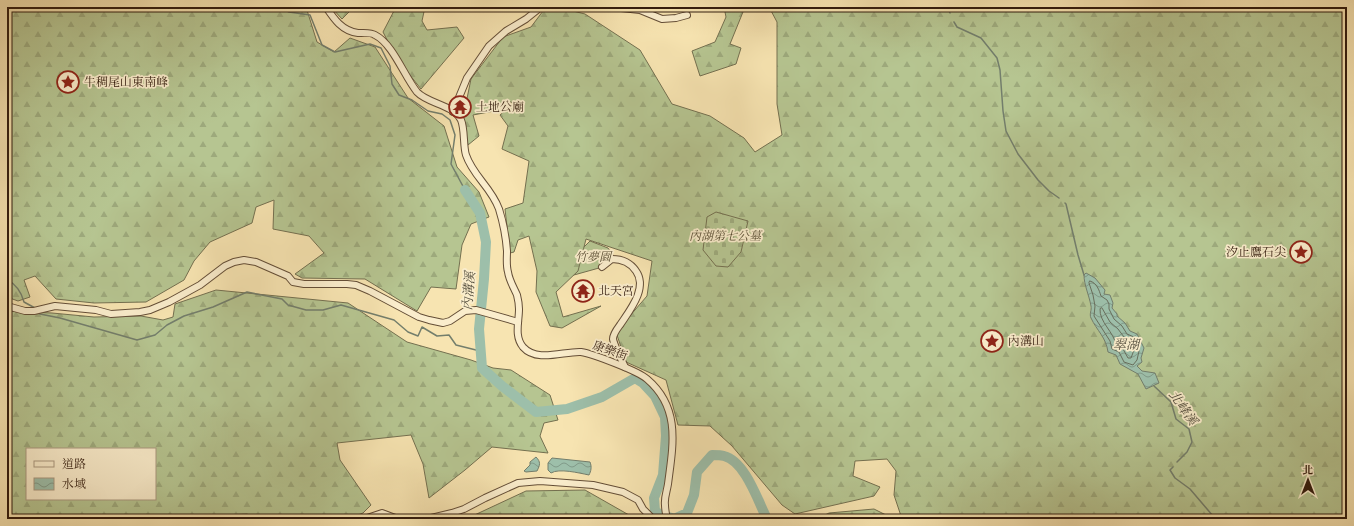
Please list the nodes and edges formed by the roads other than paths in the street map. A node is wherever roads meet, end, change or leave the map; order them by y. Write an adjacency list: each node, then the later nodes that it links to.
1 (326, 7): 5 (street)
2 (541, 7): 5 (street)
3 (612, 7): 4 (street)
4 (687, 15)
5 (453, 112): 8 (street, 康樂街)
6 (602, 267): 9 (street)
7 (7, 306): 8 (street)
8 (518, 322): 9 (street, 康樂街)
9 (625, 367): 14 (street, 康樂街)
10 (364, 519): 11 (street)
11 (398, 519)
12 (427, 519): 13 (street)
13 (653, 519)
14 (667, 519)

